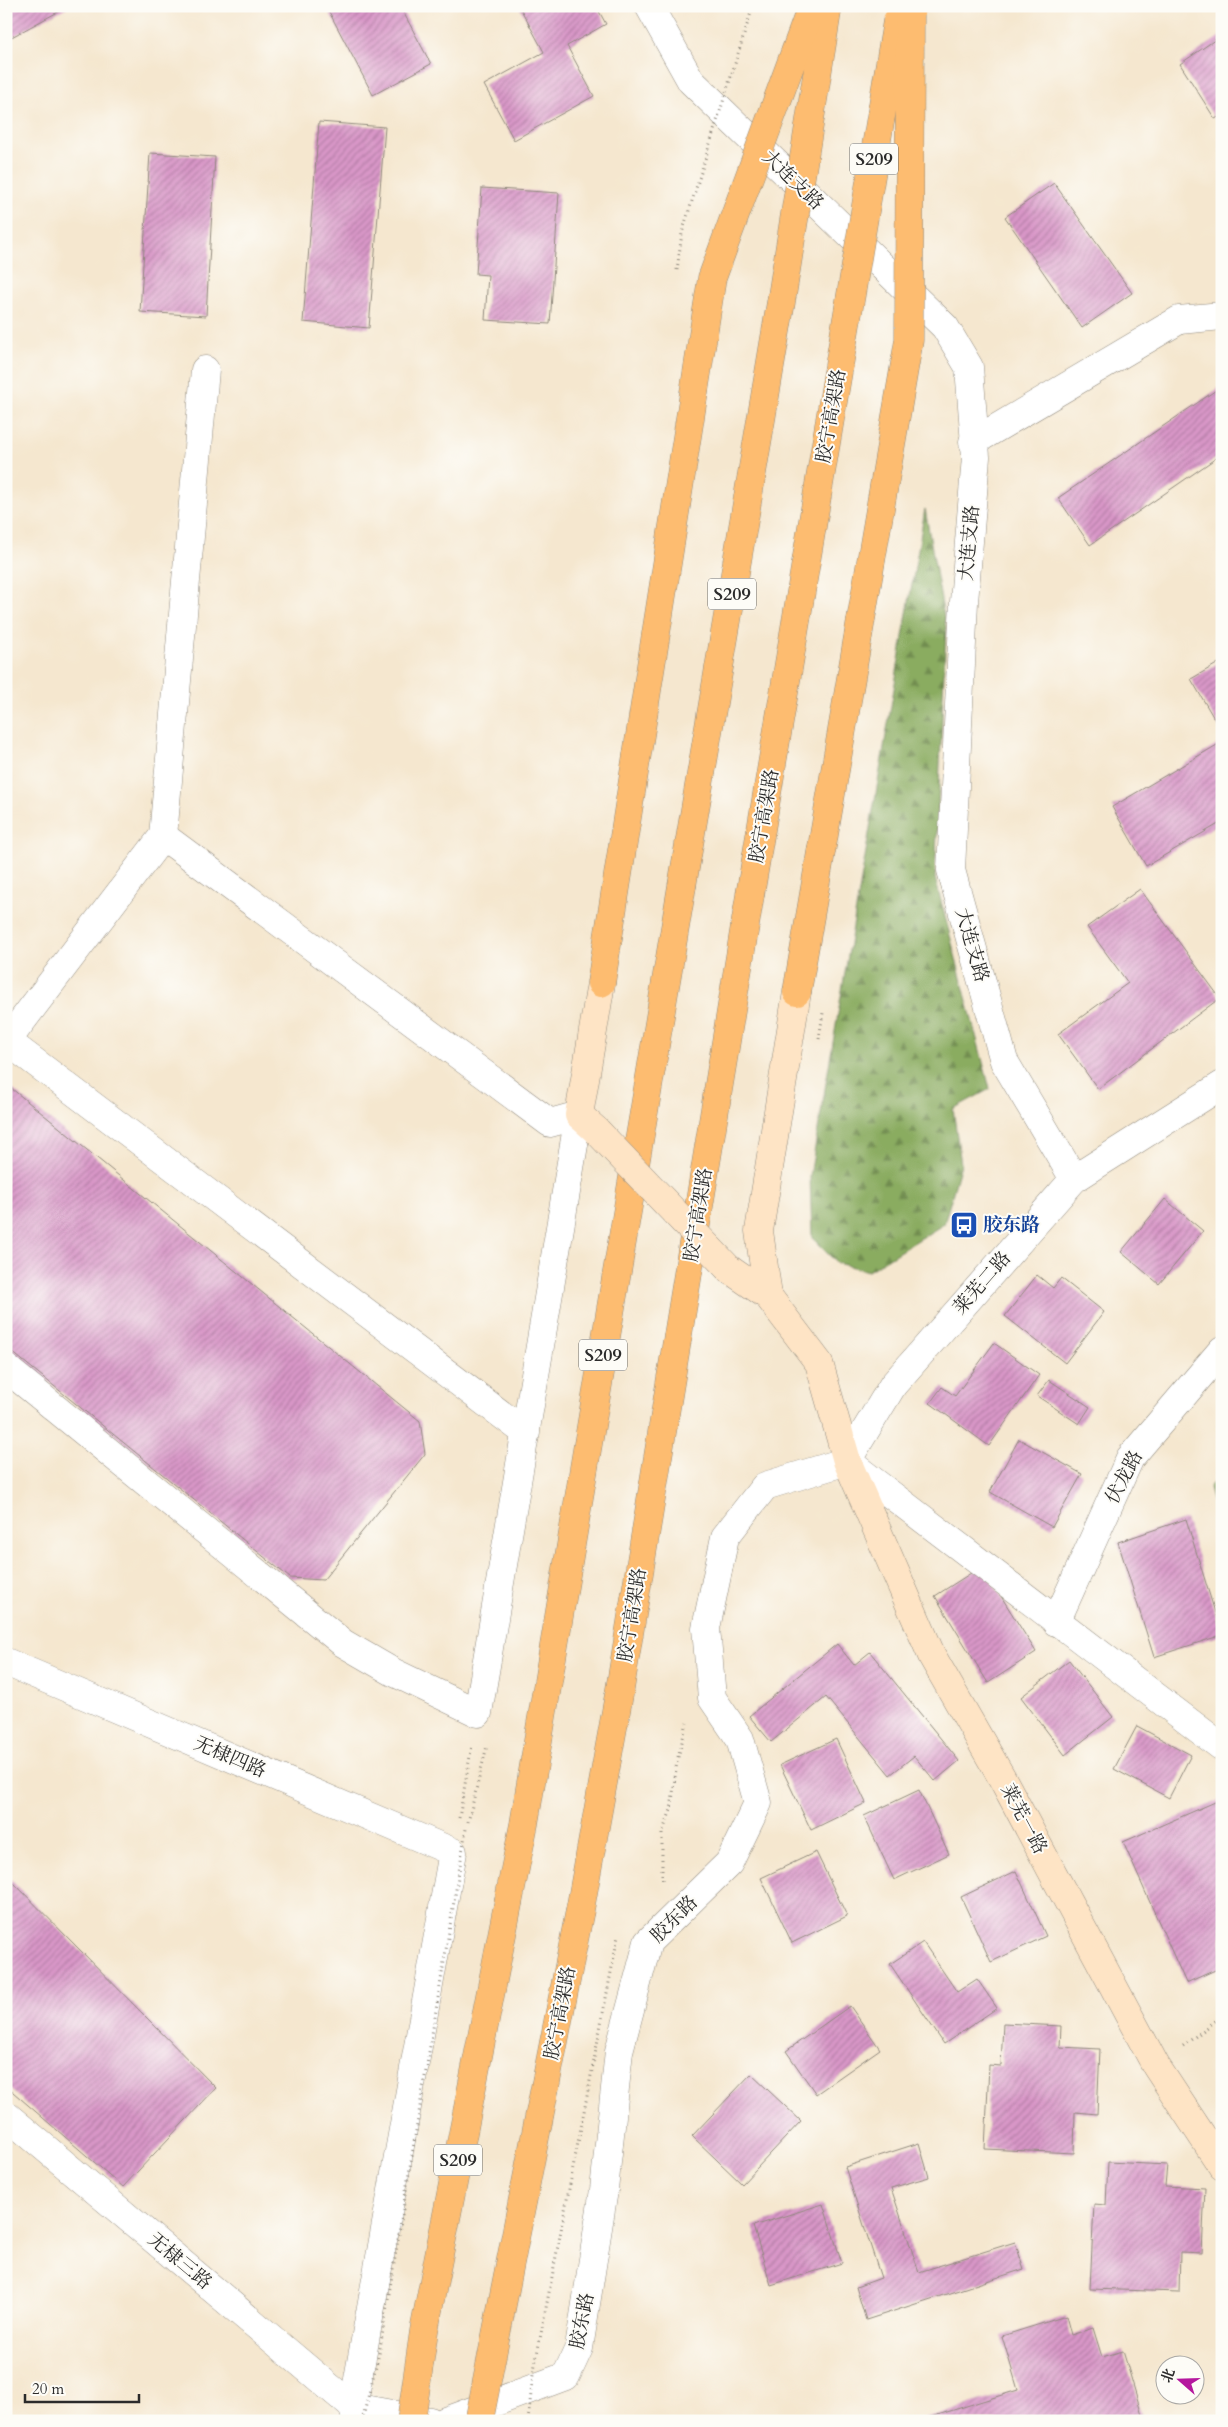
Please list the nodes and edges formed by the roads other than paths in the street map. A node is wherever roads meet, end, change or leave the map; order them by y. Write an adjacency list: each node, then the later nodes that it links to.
1 (649, 6): 8 (street, 大连支路)
2 (812, 6): 10 (highway, bridge)
3 (828, 6): 26 (highway, S209, bridge)
4 (899, 6): 27 (highway, 胶宁高架路 / S209, bridge)
5 (910, 6): 11 (highway, bridge)
6 (1222, 316): 8 (street)
7 (205, 370): 9 (street)
8 (973, 442): 15 (street, 大连支路)
9 (163, 836): 12 (street); 14 (street)
10 (601, 982): 14 (main road)
11 (797, 992): 16 (main road)
12 (7, 1041): 19 (street)
13 (1222, 1085): 15 (street, 莱芜二路)
14 (588, 1123): 16 (main road, bridge); 19 (street)
15 (1074, 1179): 20 (street, 莱芜二路)
16 (768, 1296): 20 (main road, 莱芜一路)
17 (1222, 1350): 21 (street, 伏龙路)
18 (6, 1368): 19 (street)
19 (526, 1433)
20 (847, 1461): 21 (street); 25 (main road, 莱芜一路); 32 (street, 胶东路)
21 (1056, 1622): 23 (street)
22 (6, 1662): 28 (street, 无棣四路)
23 (1222, 1747)
24 (6, 2116): 28 (street, 无棣三路)
25 (1222, 2166)
26 (424, 2331): 29 (highway, bridge); 30 (highway, S209, bridge)
27 (482, 2415)
28 (357, 2416): 31 (street)
29 (393, 2421)
30 (411, 2421)
31 (430, 2421)
32 (446, 2421)

